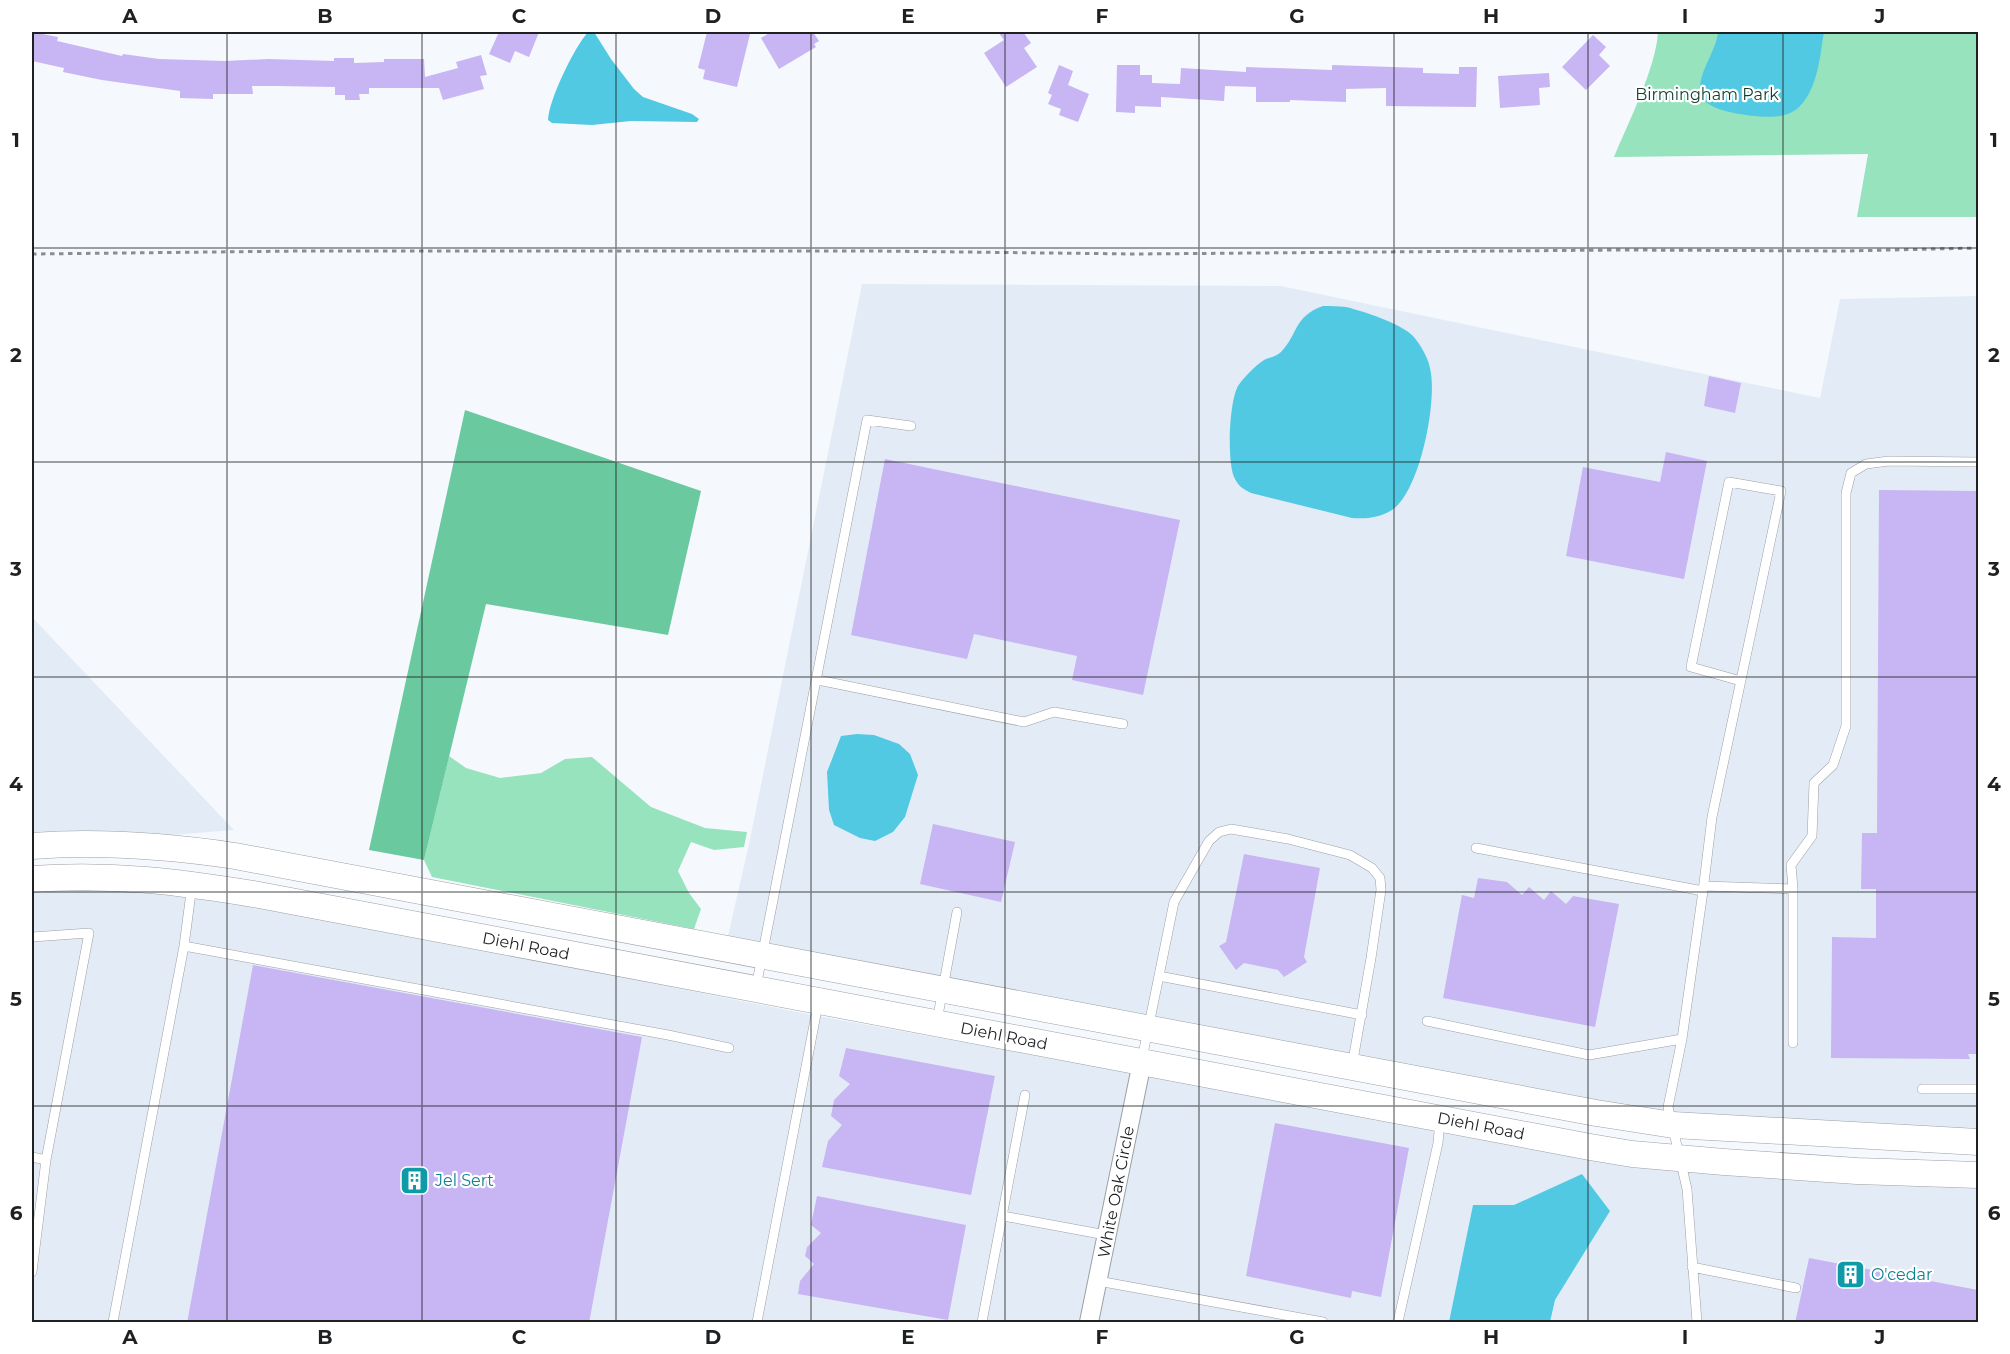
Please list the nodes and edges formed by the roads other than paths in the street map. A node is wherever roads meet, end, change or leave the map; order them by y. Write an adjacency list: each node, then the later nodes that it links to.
1 (911, 426): 3 (lane)
2 (1978, 462): 11 (lane)
3 (818, 680): 5 (lane); 15 (lane)
4 (1741, 681): 4 (lane); 10 (lane)
5 (1123, 723)
6 (32, 846): 15 (street, Diehl Road)
7 (1476, 848): 10 (lane)
8 (32, 879): 9 (street, Diehl Road)
9 (193, 884): 14 (lane); 17 (street, Diehl Road)
10 (1704, 889): 11 (lane); 24 (lane)
11 (1793, 889): 25 (lane)
12 (957, 912): 18 (lane)
13 (32, 938): 37 (lane)
14 (184, 946): 26 (lane); 45 (lane)
15 (761, 956): 17 (lane); 18 (street, Diehl Road)
16 (1159, 976): 20 (lane); 20 (lane); 23 (lane)
17 (755, 989): 19 (street, Diehl Road)
18 (943, 990): 22 (lane); 23 (street, Diehl Road)
19 (818, 1001): 22 (street, Diehl Road); 46 (lane)
20 (1362, 1015): 28 (lane)
21 (1427, 1021): 24 (lane)
22 (937, 1023): 27 (street, Diehl Road)
23 (1148, 1030): 27 (lane); 28 (street, Diehl Road)
24 (1682, 1039): 33 (lane)
25 (1793, 1043)
26 (729, 1048)
27 (1142, 1062): 32 (street, Diehl Road); 40 (street, White Oak Circle)
28 (1352, 1068): 33 (street, Diehl Road)
29 (1922, 1089): 30 (lane)
30 (1978, 1089)
31 (1025, 1095): 39 (lane)
32 (1441, 1118): 36 (street, Diehl Road); 50 (lane)
33 (1672, 1125): 34 (street, Diehl Road); 36 (lane)
34 (1978, 1142)
35 (32, 1157): 37 (lane)
36 (1680, 1159): 38 (street, Diehl Road); 41 (lane)
37 (46, 1160): 42 (lane)
38 (1978, 1176)
39 (1003, 1216): 40 (lane); 47 (lane)
40 (1106, 1235): 43 (street, White Oak Circle)
41 (1692, 1267): 44 (lane); 51 (lane)
42 (32, 1272)
43 (1098, 1281): 48 (street, White Oak Circle); 49 (lane)
44 (1796, 1288)
45 (112, 1323)
46 (757, 1323)
47 (982, 1323)
48 (1089, 1323)
49 (1323, 1323)
50 (1398, 1323)
51 (1696, 1323)

